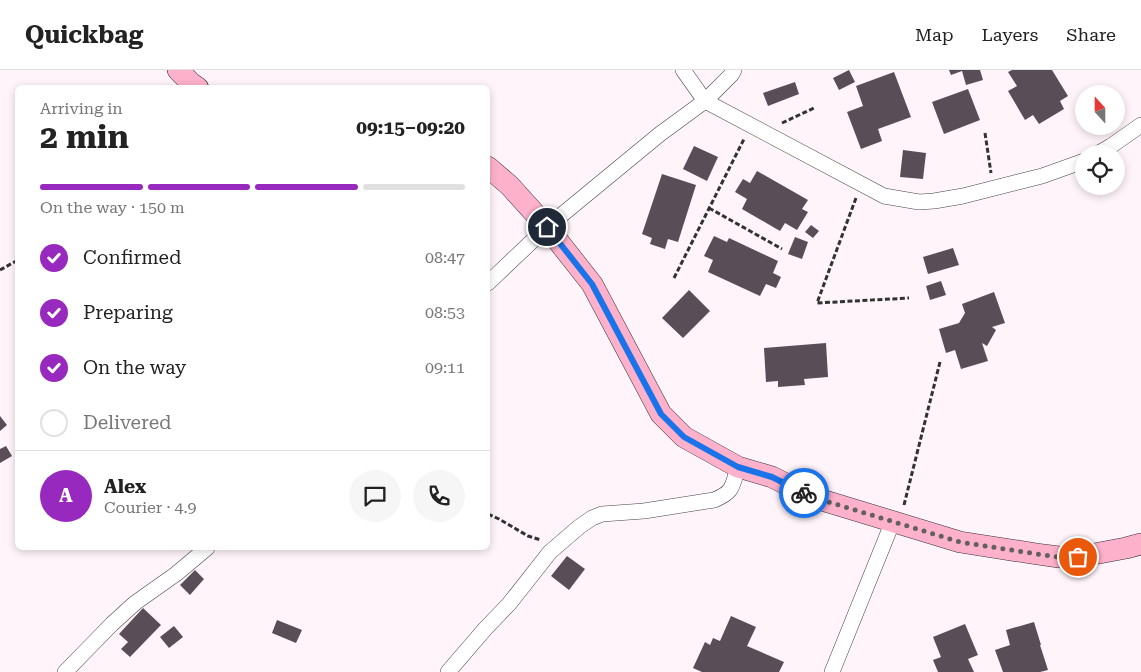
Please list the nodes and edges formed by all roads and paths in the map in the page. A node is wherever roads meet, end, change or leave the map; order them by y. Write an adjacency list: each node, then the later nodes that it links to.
1 (178, 70): 4 (street)
2 (683, 70): 5 (street)
3 (734, 70): 5 (street)
4 (194, 85)
5 (705, 101): 8 (street); 16 (street)
6 (814, 108): 8 (path)
7 (1141, 125): 10 (street)
8 (757, 128): 13 (street); 15 (path)
9 (985, 132): 14 (path)
10 (1112, 145)
11 (1075, 164): 14 (street)
12 (490, 169): 16 (street)
13 (861, 184): 14 (street); 22 (path)
14 (994, 188)
15 (709, 208): 17 (path); 20 (path)
16 (547, 227): 21 (street); 24 (street)
17 (782, 249)
18 (15, 262): 19 (path)
19 (0, 270)
20 (674, 278)
21 (490, 281)
22 (909, 298)
23 (940, 362): 26 (path)
24 (738, 467): 26 (street); 28 (street)
25 (490, 515): 28 (path)
26 (896, 522): 27 (street); 32 (street)
27 (1141, 544)
28 (556, 546): 31 (street)
29 (205, 550): 30 (street)
30 (65, 672)
31 (448, 672)
32 (832, 672)

